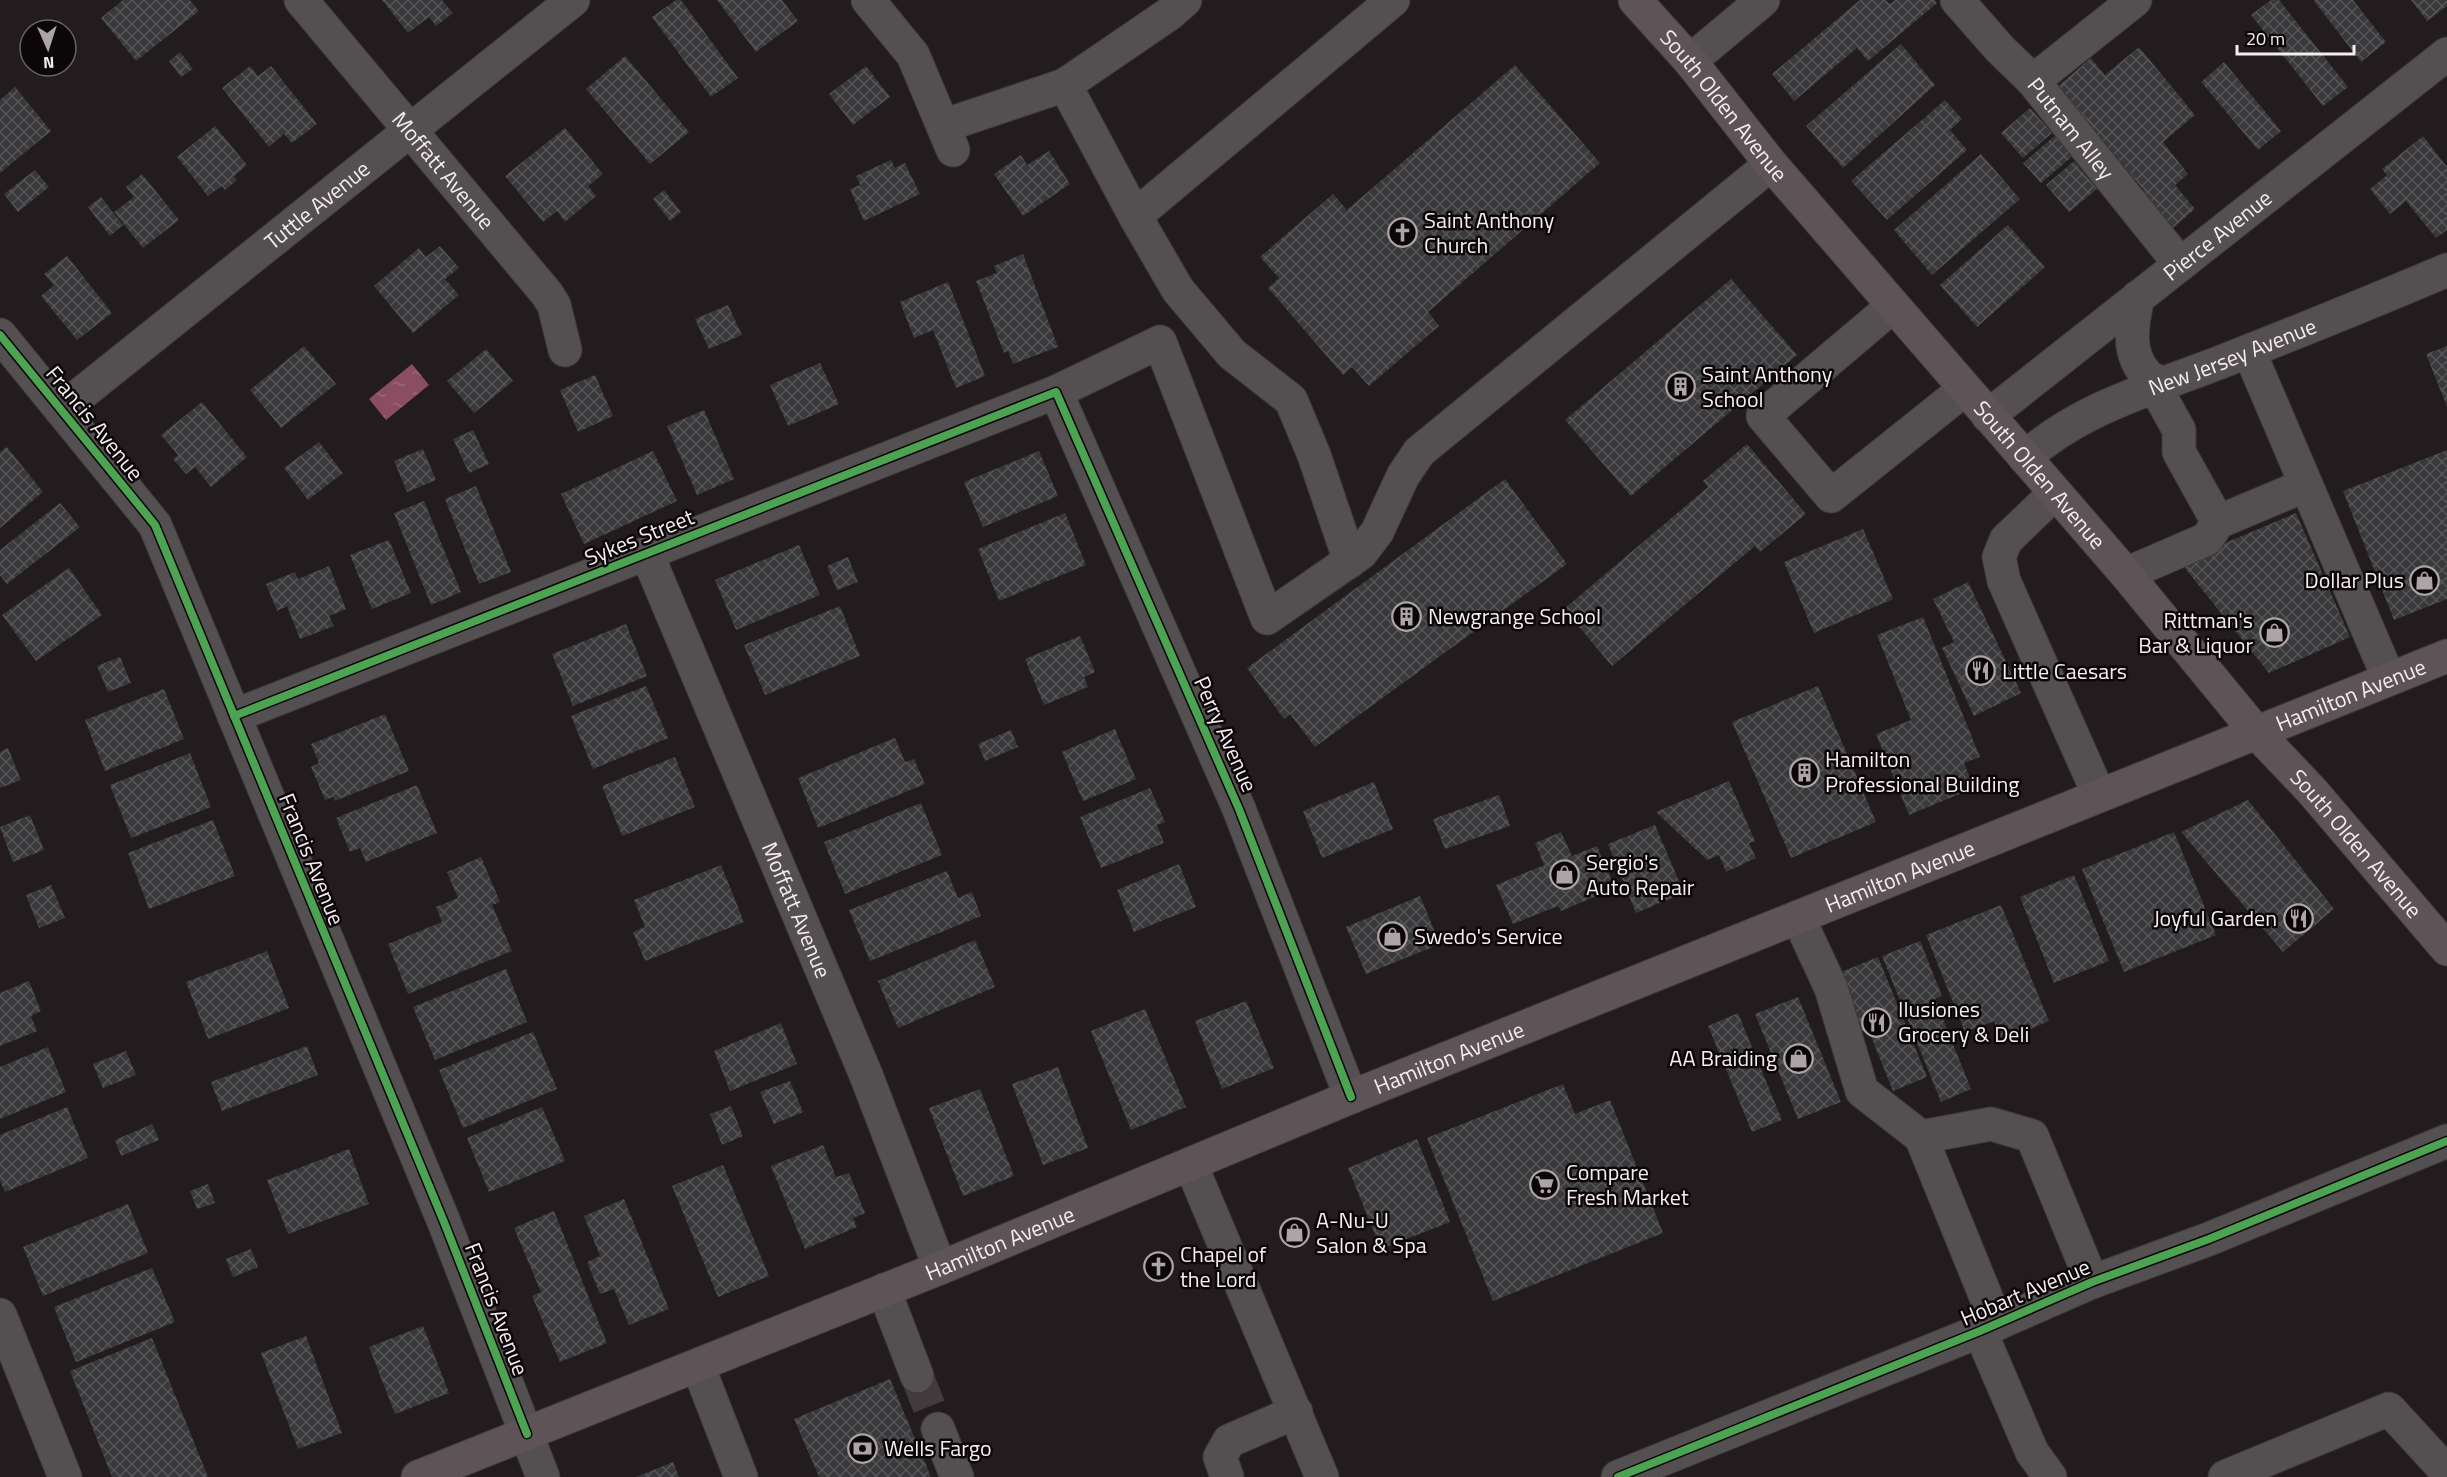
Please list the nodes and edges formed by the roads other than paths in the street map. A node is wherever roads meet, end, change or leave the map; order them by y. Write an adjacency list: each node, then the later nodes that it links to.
1 (301, 0): 14 (street, Moffatt Avenue)
2 (573, 0): 14 (street, Tuttle Avenue)
3 (868, 0): 13 (street)
4 (1185, 0): 13 (street)
5 (1393, 0): 16 (street)
6 (1635, 0): 11 (main road, South Olden Avenue)
7 (1763, 0): 11 (street)
8 (1957, 0): 12 (street, Putnam Alley)
9 (2134, 0): 12 (street)
10 (2447, 54): 17 (street, Pierce Avenue)
11 (1690, 61): 15 (main road, South Olden Avenue)
12 (2033, 81): 17 (street, Putnam Alley)
13 (1065, 85): 16 (street)
14 (409, 131): 24 (street, Moffatt Avenue); 29 (street, Tuttle Avenue)
15 (1771, 164): 21 (main road, South Olden Avenue); 36 (street)
16 (1135, 216): 19 (street)
17 (2180, 264): 20 (street, Pierce Avenue)
18 (2447, 270): 25 (street, New Jersey Avenue)
19 (1178, 290): 23 (street); 36 (street)
20 (2138, 297): 26 (street); 30 (street, Pierce Avenue)
21 (1893, 306): 27 (main road, South Olden Avenue); 27 (street)
22 (0, 336): 29 (street, Francis Avenue)
23 (1160, 342): 28 (street, Sykes Street); 36 (street)
24 (566, 350)
25 (2249, 351): 26 (street, New Jersey Avenue); 32 (street)
26 (2160, 386): 31 (street, New Jersey Avenue); 34 (street)
27 (1965, 389): 30 (main road, South Olden Avenue)
28 (1056, 392): 35 (street, Sykes Street); 45 (street, Perry Avenue)
29 (60, 410): 40 (street, Francis Avenue)
30 (1988, 416): 31 (main road, South Olden Avenue)
31 (2025, 458): 33 (main road, South Olden Avenue)
32 (2306, 485): 34 (street); 39 (street)
33 (2055, 493): 37 (main road, South Olden Avenue); 42 (street)
34 (2218, 522): 37 (street)
35 (647, 554): 40 (street, Sykes Street); 49 (street, Moffatt Avenue)
36 (1350, 561)
37 (2126, 574): 41 (main road, South Olden Avenue)
38 (2447, 656): 39 (main road, Hamilton Avenue)
39 (2389, 680): 41 (main road, Hamilton Avenue)
40 (234, 716): 58 (street, Francis Avenue)
41 (2256, 732): 42 (main road, Hamilton Avenue); 44 (main road, South Olden Avenue)
42 (2098, 795): 43 (main road, Hamilton Avenue)
43 (1798, 917): 45 (main road, Hamilton Avenue); 46 (street)
44 (2447, 949)
45 (1351, 1097): 48 (main road, Hamilton Avenue)
46 (1921, 1137): 50 (street); 53 (street)
47 (2447, 1141): 50 (street, Hobart Avenue)
48 (1191, 1165): 49 (main road, Hamilton Avenue); 56 (street)
49 (940, 1268): 51 (main road, Hamilton Avenue)
50 (2092, 1282): 53 (street, Hobart Avenue)
51 (884, 1290): 54 (main road, Hamilton Avenue); 55 (street)
52 (0, 1315): 60 (street)
53 (1989, 1327): 67 (street, Hobart Avenue); 68 (street)
54 (698, 1366): 58 (main road, Hamilton Avenue); 63 (street)
55 (917, 1376)
56 (1296, 1412): 65 (street); 66 (street)
57 (938, 1429): 64 (street)
58 (526, 1434): 61 (main road, Hamilton Avenue); 62 (street, Francis Avenue)
59 (2447, 1472): 69 (street)
60 (64, 1477)
61 (418, 1477)
62 (543, 1477)
63 (741, 1477)
64 (957, 1477)
65 (1227, 1477)
66 (1322, 1477)
67 (1618, 1477)
68 (2050, 1477)
69 (2225, 1477)

